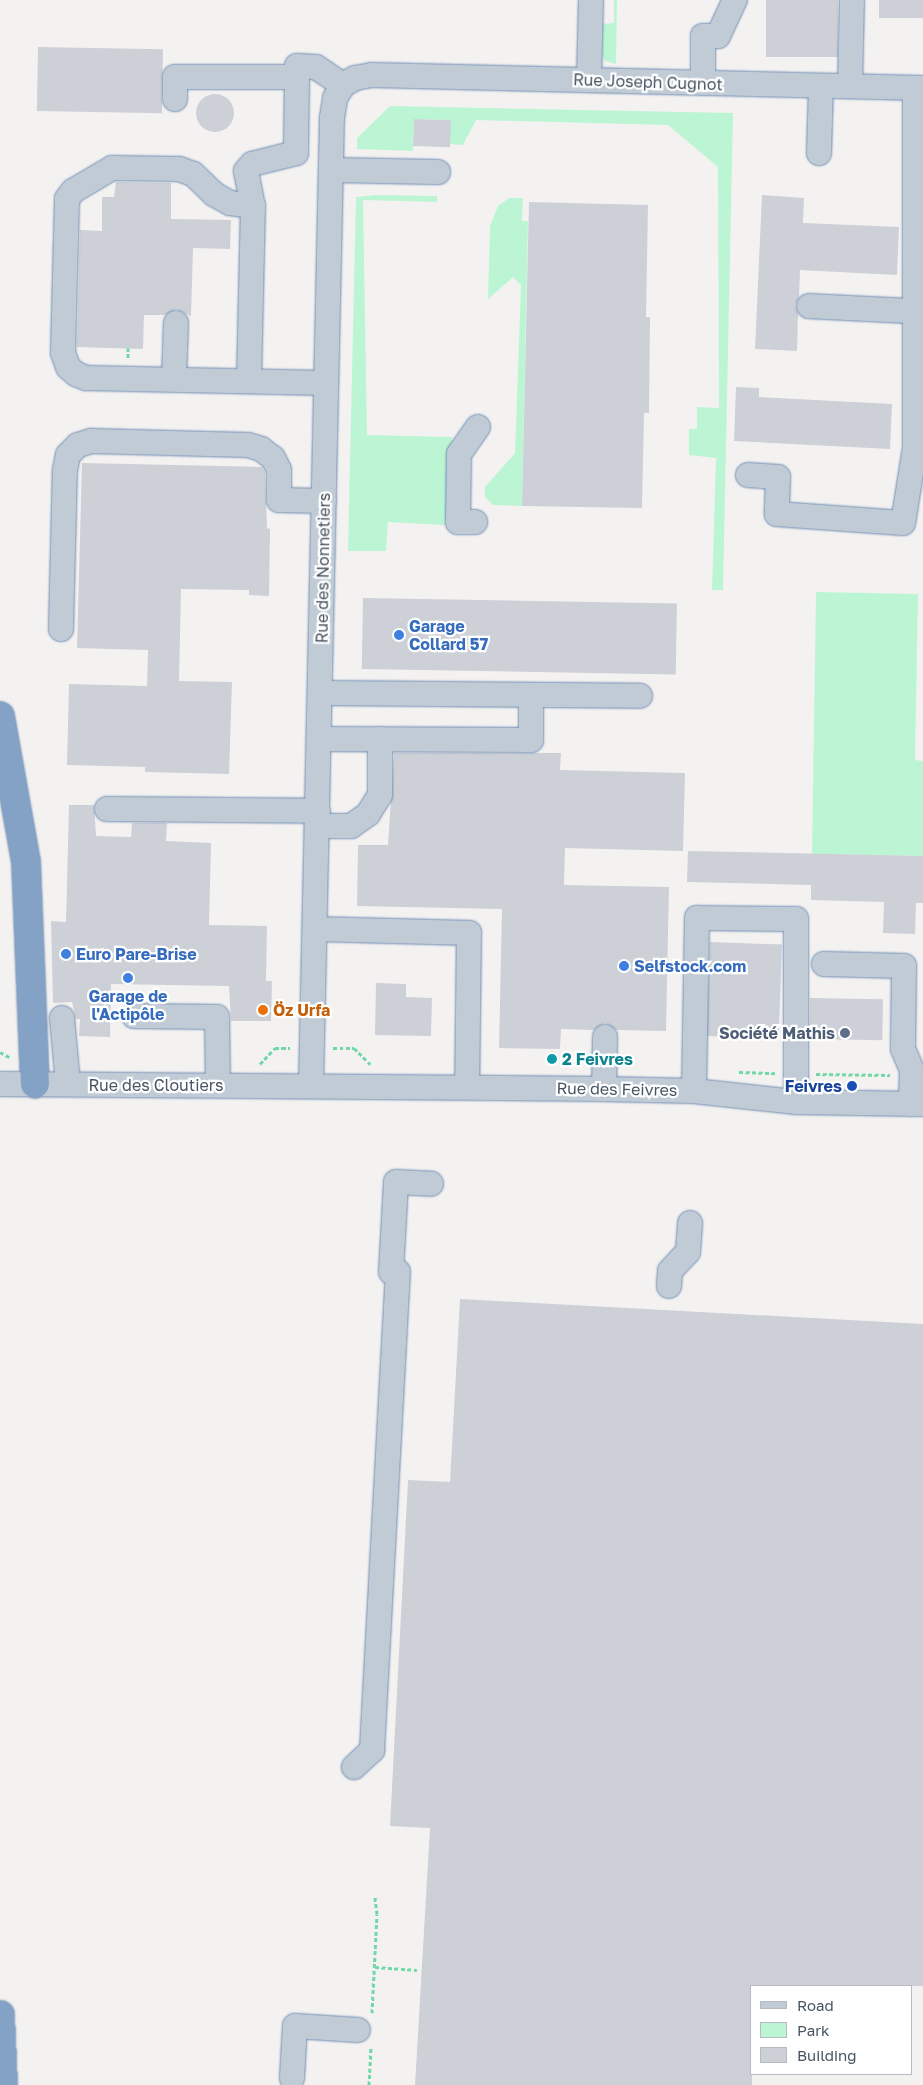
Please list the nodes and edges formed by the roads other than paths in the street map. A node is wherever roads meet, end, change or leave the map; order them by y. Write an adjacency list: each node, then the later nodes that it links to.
1 (591, 0): 5 (street)
2 (735, 0): 6 (street)
3 (852, 0): 9 (street)
4 (297, 76): 7 (street); 11 (street); 15 (street)
5 (589, 80): 6 (street, Rue Joseph Cugnot); 7 (street, Rue Joseph Cugnot)
6 (702, 83): 8 (street, Rue Joseph Cugnot)
7 (343, 85): 13 (street, Rue des Nonnetiers)
8 (821, 86): 9 (street, Rue Joseph Cugnot); 12 (street)
9 (850, 86): 10 (street, Rue Joseph Cugnot)
10 (919, 88): 17 (street)
11 (175, 99)
12 (819, 153)
13 (331, 170): 14 (street); 21 (street, Rue des Nonnetiers)
14 (438, 172)
15 (253, 206): 19 (street); 20 (street)
16 (809, 306): 17 (street)
17 (913, 311): 23 (street)
18 (176, 323): 19 (street)
19 (174, 379): 20 (street)
20 (249, 381): 21 (street)
21 (326, 383): 24 (street, Rue des Nonnetiers)
22 (478, 427): 25 (street)
23 (748, 475)
24 (324, 501): 26 (street); 27 (street, Rue des Nonnetiers)
25 (475, 522)
26 (61, 629)
27 (320, 693): 28 (street); 31 (street, Rue des Nonnetiers)
28 (531, 695): 29 (street); 32 (street)
29 (640, 696)
30 (0, 716): 41 (highway)
31 (320, 739): 32 (street); 34 (street, Rue des Nonnetiers)
32 (380, 739): 34 (street)
33 (107, 809): 34 (street)
34 (318, 818): 35 (street, Rue des Nonnetiers)
35 (316, 929): 44 (street, Rue des Nonnetiers); 45 (street)
36 (824, 964): 49 (street)
37 (134, 1016): 43 (street)
38 (62, 1018): 42 (street)
39 (606, 1037): 46 (street)
40 (0, 1084): 41 (street, Rue des Cloutiers)
41 (35, 1084): 42 (street, Rue des Cloutiers)
42 (68, 1084): 43 (street, Rue des Cloutiers)
43 (218, 1086): 44 (street, Rue des Cloutiers)
44 (311, 1086): 45 (street, Rue des Feivres)
45 (467, 1086): 46 (street, Rue des Feivres)
46 (604, 1089): 47 (street, Rue des Feivres)
47 (694, 1091): 48 (street, Rue des Feivres); 48 (street)
48 (796, 1102): 49 (street, Rue des Feivres)
49 (917, 1104)
50 (431, 1184): 53 (street)
51 (690, 1223): 52 (street)
52 (669, 1286)
53 (354, 1767)
54 (0, 2015): 57 (highway)
55 (367, 2029): 56 (street)
56 (292, 2078)
57 (2, 2085)

